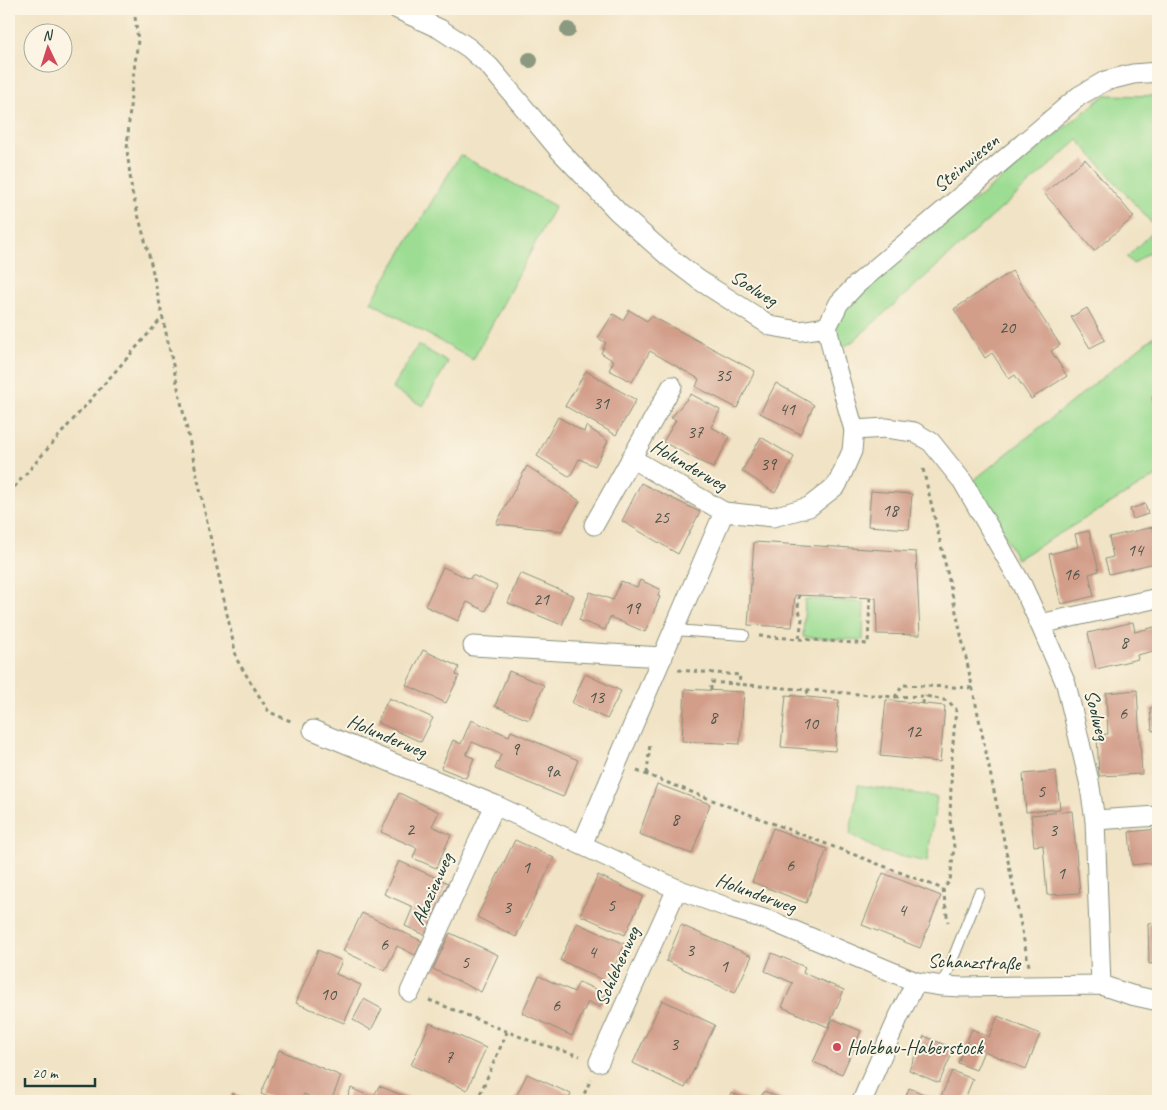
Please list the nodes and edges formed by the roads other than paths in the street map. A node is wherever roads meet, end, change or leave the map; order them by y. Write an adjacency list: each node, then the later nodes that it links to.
1 (397, 9): 3 (street, Soolweg)
2 (1158, 72): 3 (street, Steinwiesen)
3 (827, 327): 5 (street)
4 (672, 386): 6 (street)
5 (854, 430): 7 (street, Holunderweg); 10 (street, Soolweg)
6 (631, 458): 7 (street, Holunderweg); 8 (street)
7 (724, 512): 11 (street, Holunderweg)
8 (594, 525)
9 (1158, 598): 10 (street)
10 (1040, 624): 18 (street, Soolweg)
11 (674, 630): 12 (lane); 14 (street, Holunderweg)
12 (744, 635)
13 (473, 646): 14 (street)
14 (661, 662): 19 (street, Holunderweg)
15 (313, 730): 16 (street, Holunderweg)
16 (495, 806): 19 (street, Holunderweg); 25 (street, Akazienweg)
17 (1158, 816): 18 (street)
18 (1095, 820): 23 (street, Soolweg)
19 (582, 845): 20 (street, Holunderweg)
20 (677, 889): 22 (street, Holunderweg); 27 (street, Schlehenweg)
21 (979, 893): 24 (lane)
22 (916, 982): 24 (street, Schanzstraße); 28 (street, Schanzstraße)
23 (1100, 985): 24 (street, Schanzstraße); 26 (street, Schanzstraße)
24 (942, 986)
25 (410, 992)
26 (1158, 1002)
27 (599, 1062)
28 (862, 1101)

